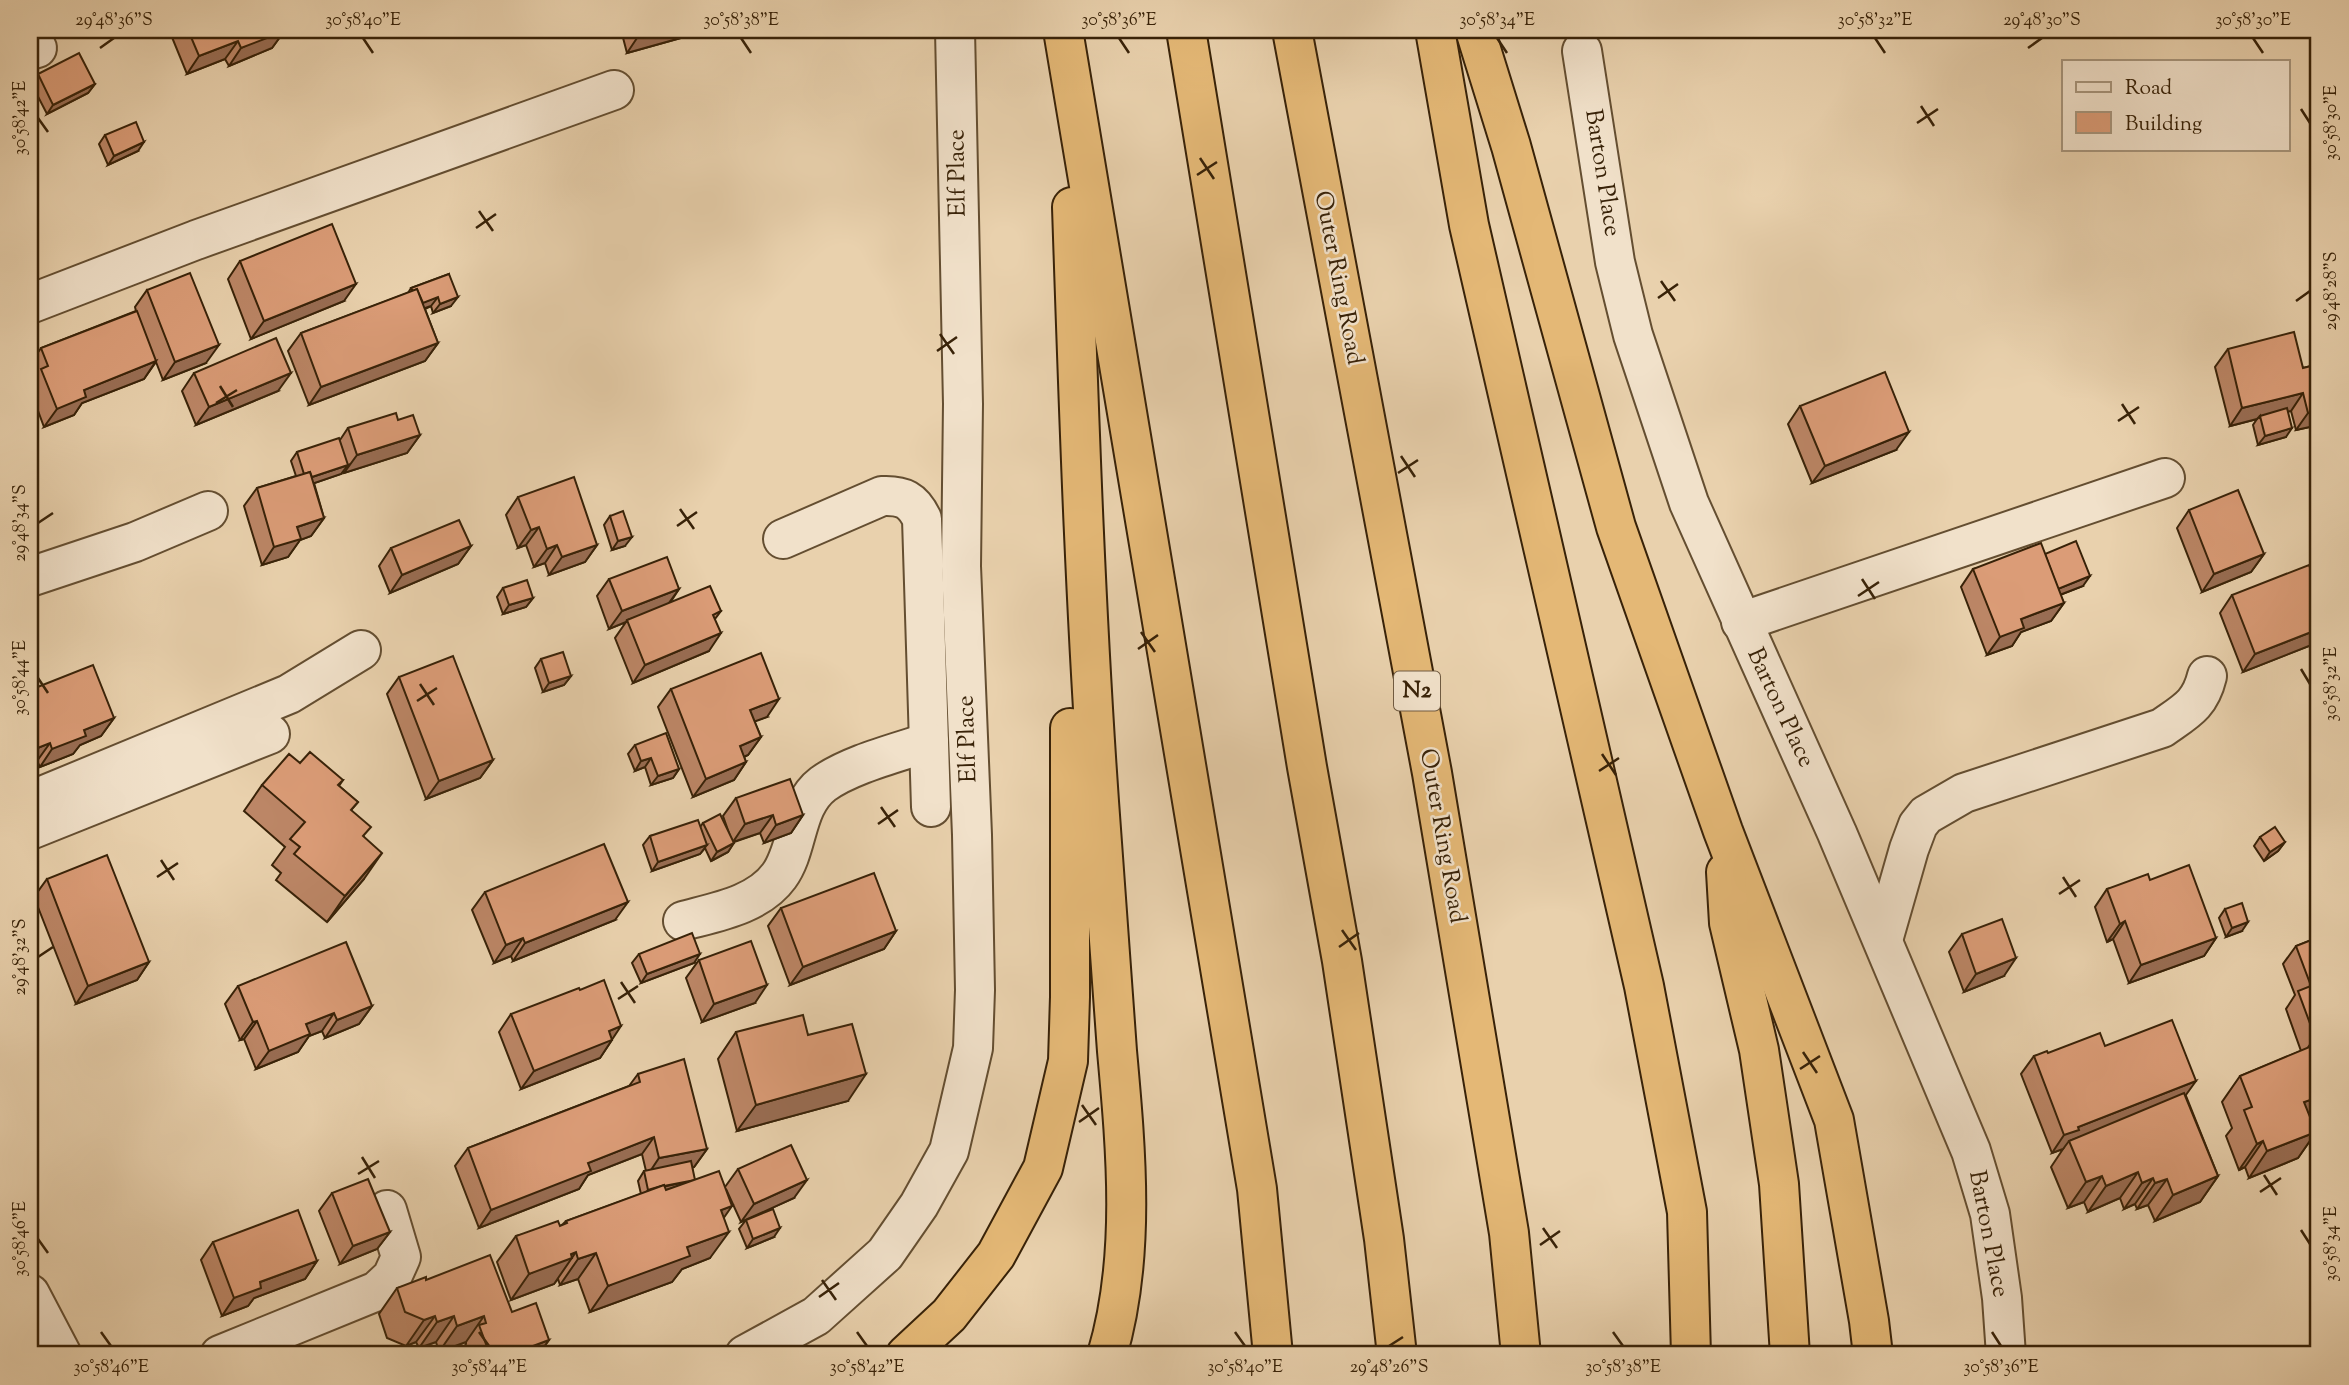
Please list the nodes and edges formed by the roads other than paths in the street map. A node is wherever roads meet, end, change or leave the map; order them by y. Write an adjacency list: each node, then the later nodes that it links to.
1 (955, 30): 14 (street, Elf Place)
2 (1186, 30): 36 (highway)
3 (1292, 30): 37 (highway, Outer Ring Road / N2)
4 (1435, 30): 38 (highway)
5 (1475, 30): 25 (highway)
6 (1066, 46): 10 (highway); 35 (highway)
7 (1583, 51): 17 (street, Barton Place)
8 (614, 90): 9 (street)
9 (30, 304)
10 (1080, 449): 33 (highway); 34 (highway)
11 (2165, 478): 17 (street)
12 (208, 511): 16 (street)
13 (783, 540): 15 (street)
14 (961, 566): 15 (street); 32 (street, Elf Place)
15 (923, 573): 21 (street)
16 (30, 577)
17 (1741, 622): 27 (street, Barton Place)
18 (361, 650): 22 (street)
19 (2207, 676): 27 (street)
20 (270, 734): 24 (street)
21 (929, 741): 23 (street); 26 (street)
22 (30, 801)
23 (931, 807)
24 (30, 830)
25 (1723, 831): 39 (highway); 40 (highway)
26 (683, 921)
27 (1883, 940): 41 (street, Barton Place)
28 (387, 1210): 31 (street)
29 (30, 1293): 30 (street)
30 (62, 1355)
31 (220, 1355)
32 (745, 1355)
33 (906, 1355)
34 (1107, 1355)
35 (1273, 1355)
36 (1397, 1355)
37 (1521, 1355)
38 (1691, 1355)
39 (1790, 1355)
40 (1873, 1355)
41 (2007, 1355)

